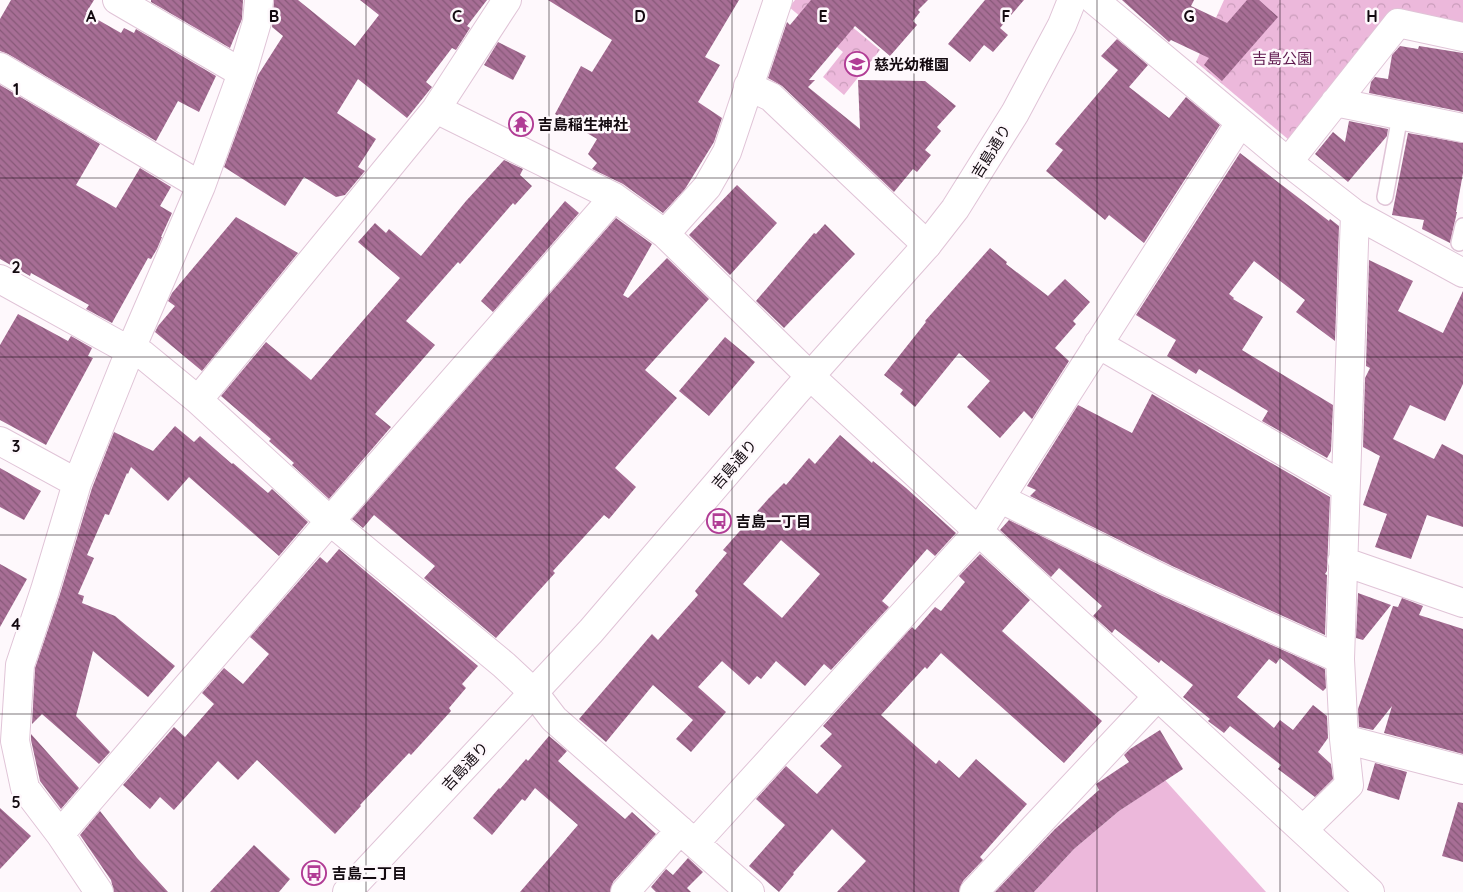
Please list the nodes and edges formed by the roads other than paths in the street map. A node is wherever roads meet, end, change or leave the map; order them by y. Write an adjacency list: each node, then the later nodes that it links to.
1 (117, 0): 9 (street)
2 (259, 0): 9 (street)
3 (507, 0): 12 (street)
4 (778, 0): 10 (street)
5 (1072, 0): 24 (street, 吉島通り)
6 (1094, 0): 14 (street)
7 (1463, 37): 11 (street)
8 (0, 67): 17 (street)
9 (242, 74): 17 (street)
10 (748, 86): 22 (street); 24 (street)
11 (1335, 102): 13 (street); 16 (street)
12 (436, 109): 18 (street); 30 (street)
13 (1400, 116): 15 (street); 19 (lane)
14 (1240, 123): 16 (street); 27 (street)
15 (1463, 128)
16 (1288, 162): 20 (street)
17 (201, 186): 28 (street)
18 (614, 197): 22 (street); 35 (street)
19 (1386, 197)
20 (1355, 214): 25 (street); 33 (street)
21 (1463, 226): 23 (lane)
22 (664, 234): 29 (street)
23 (1459, 243)
24 (927, 246): 29 (street, 吉島通り)
25 (1463, 273)
26 (0, 279): 28 (street)
27 (1098, 344): 33 (street); 34 (street)
28 (130, 351): 30 (street); 32 (street)
29 (810, 376): 36 (street); 41 (street, 吉島通り)
30 (198, 400): 35 (street)
31 (0, 441): 32 (street)
32 (77, 483): 40 (street)
33 (1345, 487): 37 (street)
34 (1000, 499): 36 (street); 39 (street)
35 (330, 521): 41 (street); 46 (street)
36 (979, 531): 42 (street); 47 (street)
37 (1342, 561): 38 (street); 39 (street)
38 (1463, 603)
39 (1340, 658): 43 (street)
40 (7, 667): 46 (street)
41 (534, 693): 47 (street); 49 (street, 吉島通り)
42 (1157, 697): 45 (street); 52 (street)
43 (1344, 739): 44 (street); 45 (street)
44 (1463, 770)
45 (1303, 830): 53 (street)
46 (60, 834): 48 (street)
47 (687, 837): 50 (street); 51 (street)
48 (99, 892)
49 (347, 892)
50 (625, 892)
51 (750, 892)
52 (974, 892)
53 (1370, 892)

